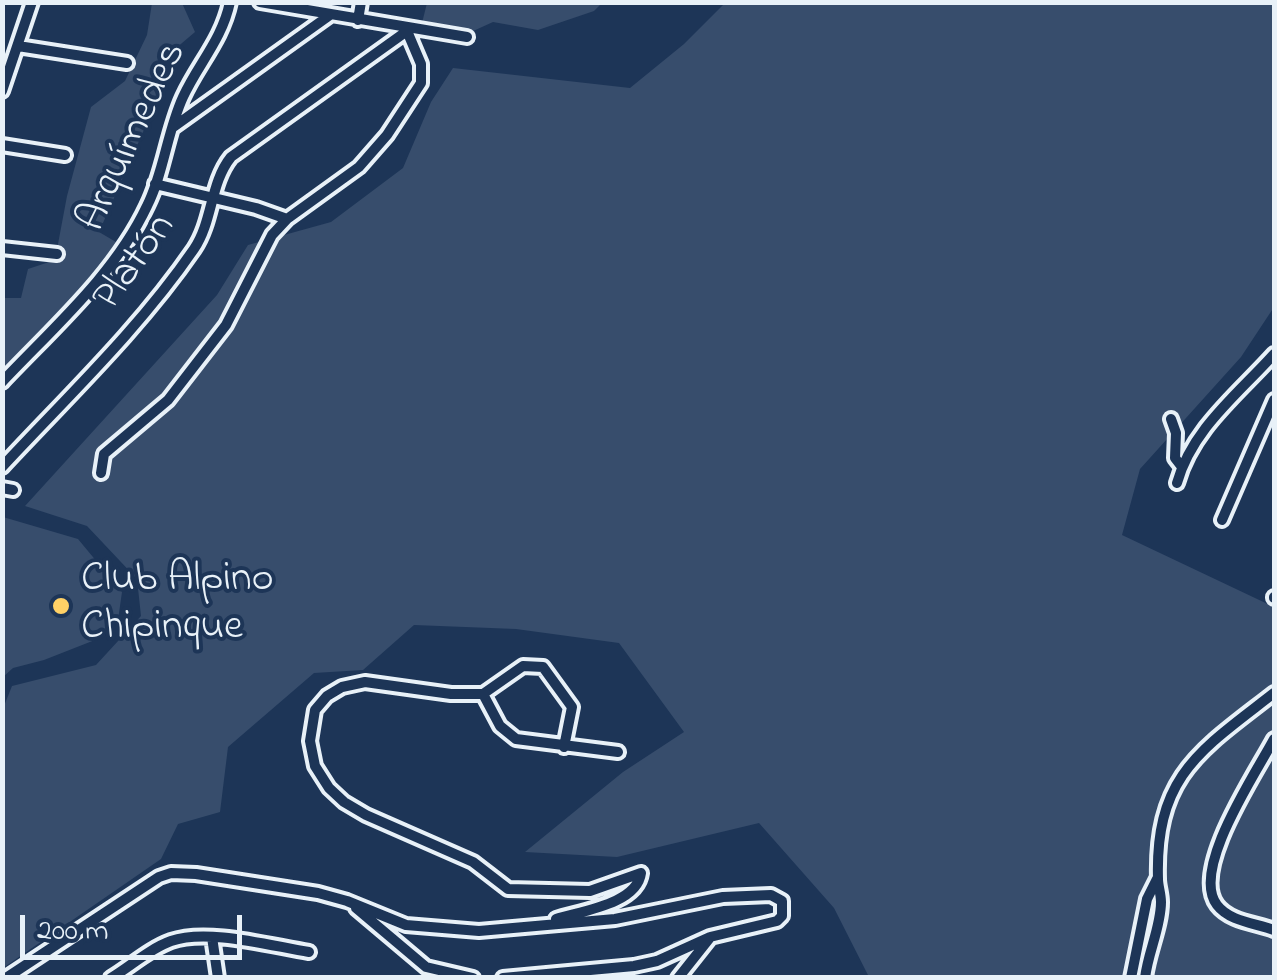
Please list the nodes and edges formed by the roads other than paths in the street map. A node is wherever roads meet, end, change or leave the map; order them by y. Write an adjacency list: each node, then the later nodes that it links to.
1 (32, 2): 9 (street)
2 (230, 2): 12 (street, Arquímedes)
3 (260, 2): 5 (street)
4 (361, 2): 6 (street)
5 (330, 15): 6 (street); 12 (street)
6 (358, 20): 7 (street)
7 (407, 30): 8 (street); 16 (street, Platón); 17 (street)
8 (467, 36)
9 (18, 46): 10 (street); 11 (street)
10 (126, 63)
11 (2, 91)
12 (172, 128): 15 (street, Arquímedes)
13 (2, 145): 14 (street)
14 (64, 154)
15 (156, 184): 16 (street); 21 (street, Arquímedes)
16 (214, 198): 17 (street); 24 (street, Platón)
17 (288, 220): 26 (street)
18 (2, 248): 19 (street)
19 (57, 254)
20 (1274, 354): 25 (street)
21 (2, 382)
22 (1274, 400): 28 (street)
23 (1171, 419): 25 (street)
24 (2, 467)
25 (1182, 467): 27 (street)
26 (101, 473)
27 (1177, 483)
28 (1222, 520)
29 (1274, 693): 34 (street)
30 (483, 694): 32 (street); 32 (street); 37 (street)
31 (1274, 739): 39 (street)
32 (564, 747): 33 (street)
33 (618, 752)
34 (1158, 878): 36 (street); 38 (street)
35 (347, 901): 37 (street); 45 (street); 46 (street)
36 (1142, 922): 38 (street); 43 (street)
37 (543, 923): 41 (street)
38 (1157, 926): 44 (street)
39 (1274, 930)
40 (212, 937): 42 (street); 47 (street); 48 (street)
41 (710, 937): 51 (street); 52 (street)
42 (309, 952)
43 (1134, 954): 44 (street); 53 (street)
44 (1147, 958): 54 (street)
45 (426, 968): 49 (street); 50 (street)
46 (6, 978)
47 (111, 978)
48 (218, 978)
49 (418, 978)
50 (473, 978)
51 (503, 978)
52 (678, 978)
53 (1131, 978)
54 (1145, 978)

